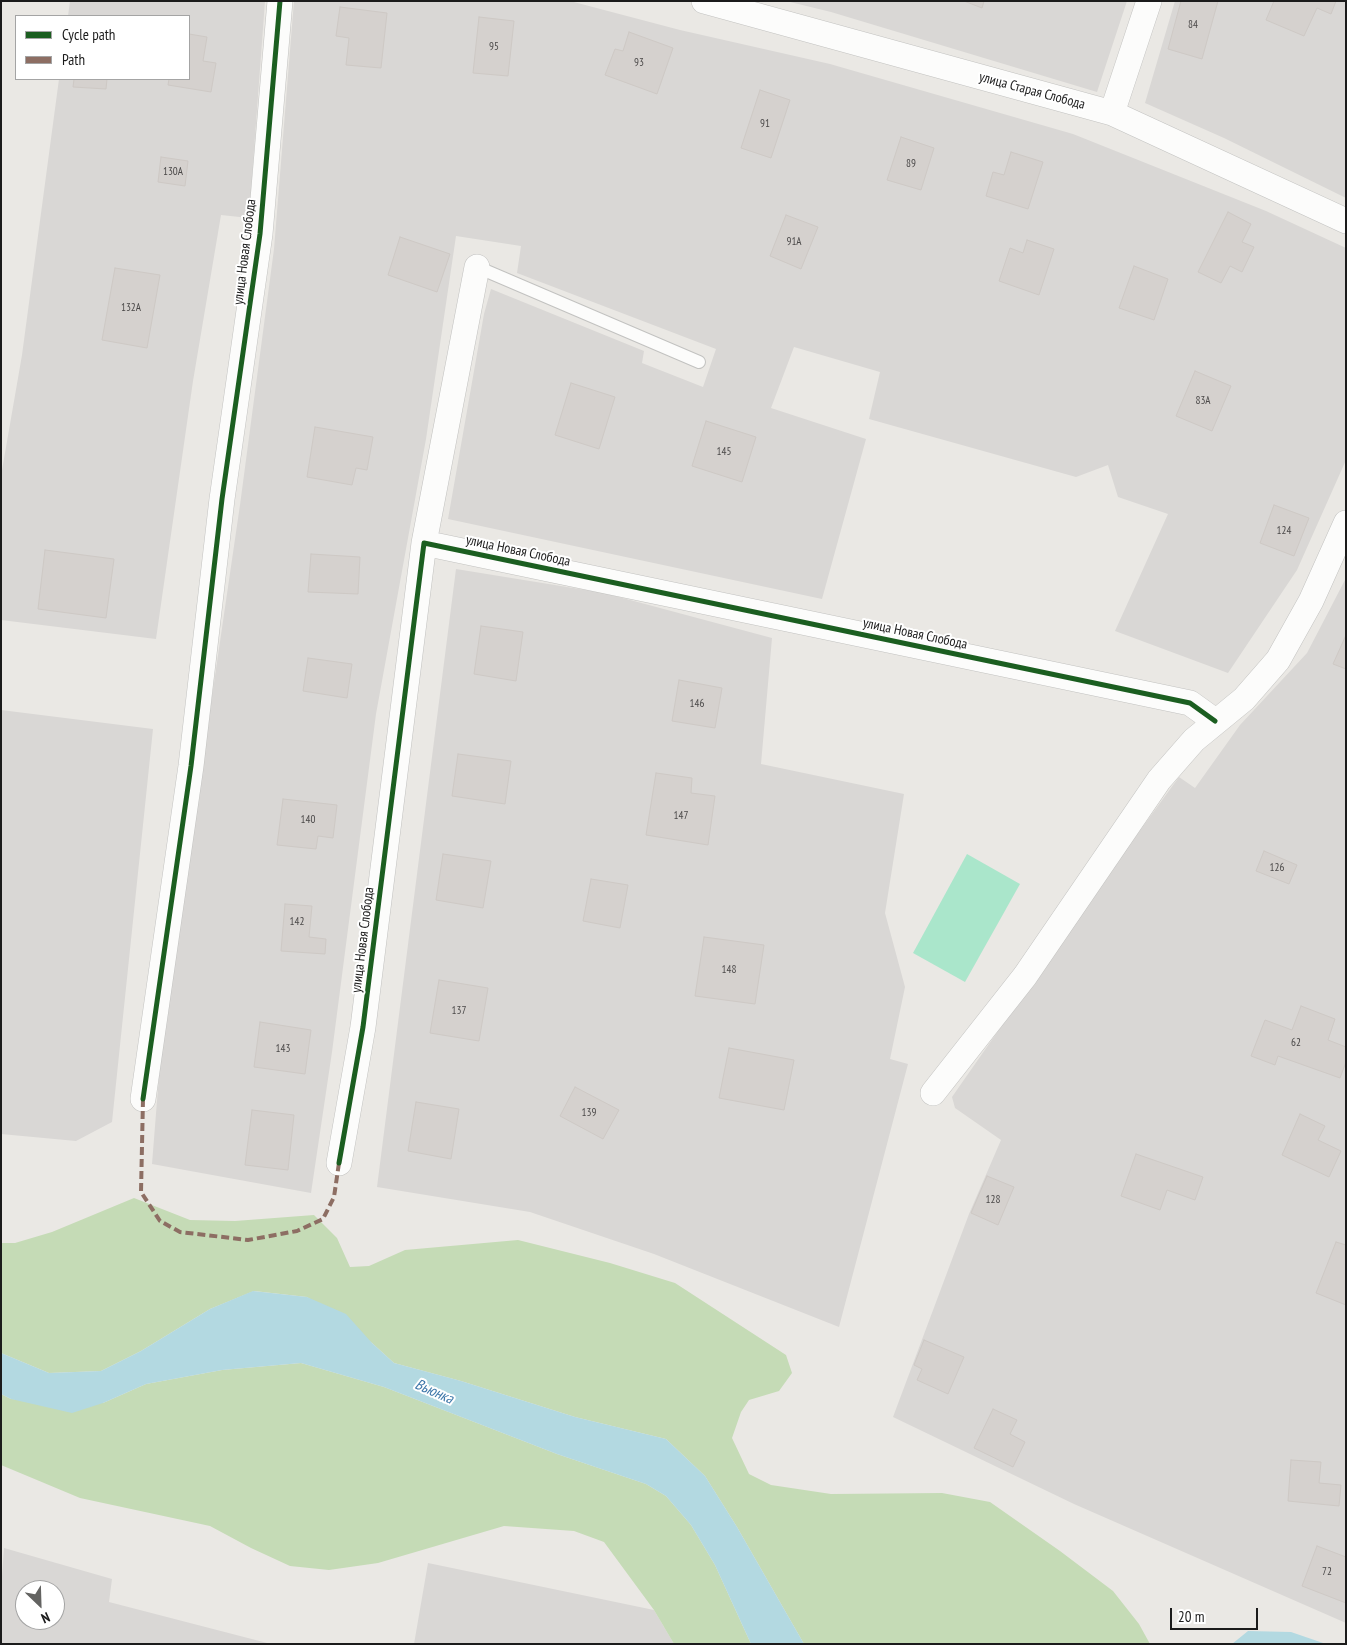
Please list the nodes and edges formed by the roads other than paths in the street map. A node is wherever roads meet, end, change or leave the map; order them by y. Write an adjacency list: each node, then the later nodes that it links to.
1 (280, 1): 12 (street, улица Новая Слобода)
2 (704, 1): 4 (street, улица Старая Слобода)
3 (1149, 1): 4 (street)
4 (1112, 113): 5 (street, улица Старая Слобода)
5 (1346, 221)
6 (477, 267): 7 (lane); 9 (street)
7 (699, 362)
8 (1346, 523): 10 (street)
9 (424, 543): 10 (street, улица Новая Слобода); 13 (street, улица Новая Слобода)
10 (1215, 721): 11 (street)
11 (933, 1093)
12 (143, 1099)
13 (339, 1163)

